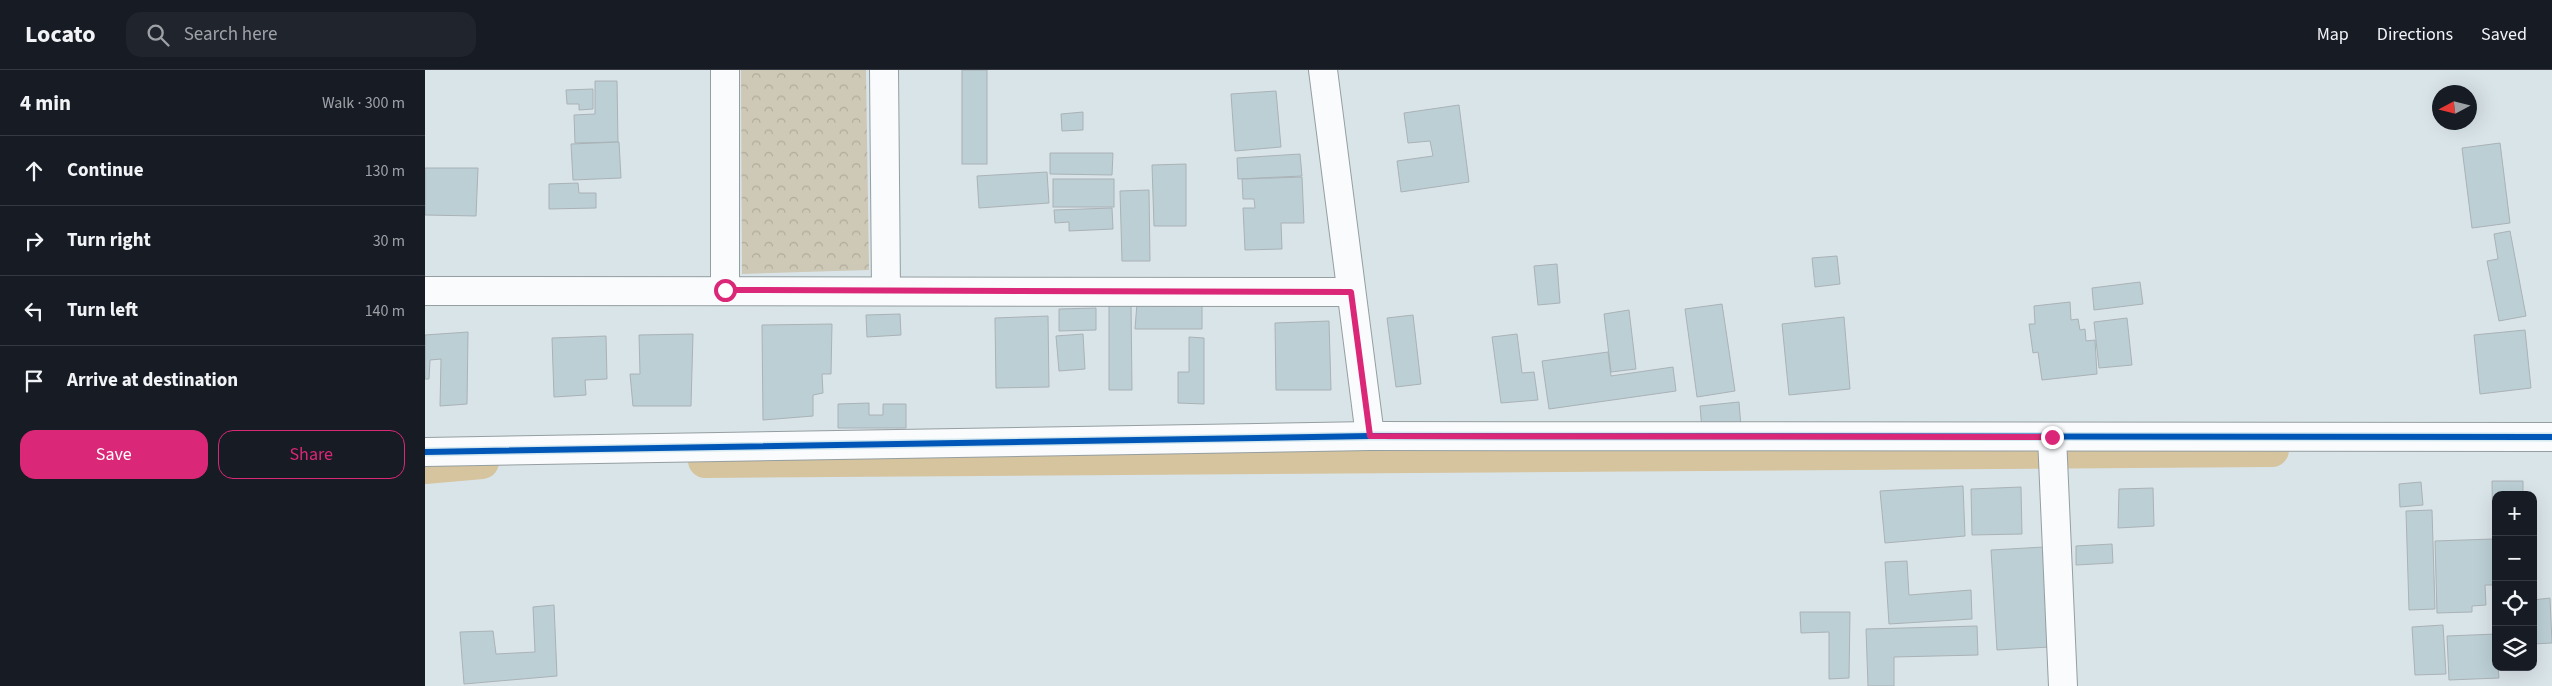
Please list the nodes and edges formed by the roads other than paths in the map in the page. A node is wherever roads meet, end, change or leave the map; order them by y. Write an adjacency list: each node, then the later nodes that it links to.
1 (725, 70): 4 (street)
2 (884, 70): 5 (street)
3 (1323, 70): 7 (street)
4 (725, 290): 5 (street); 6 (street)
5 (886, 290): 7 (street)
6 (425, 291)
7 (1351, 292): 8 (street)
8 (1370, 436): 9 (street); 11 (street)
9 (2052, 437): 10 (street); 12 (street)
10 (2552, 437)
11 (425, 452)
12 (2063, 686)

